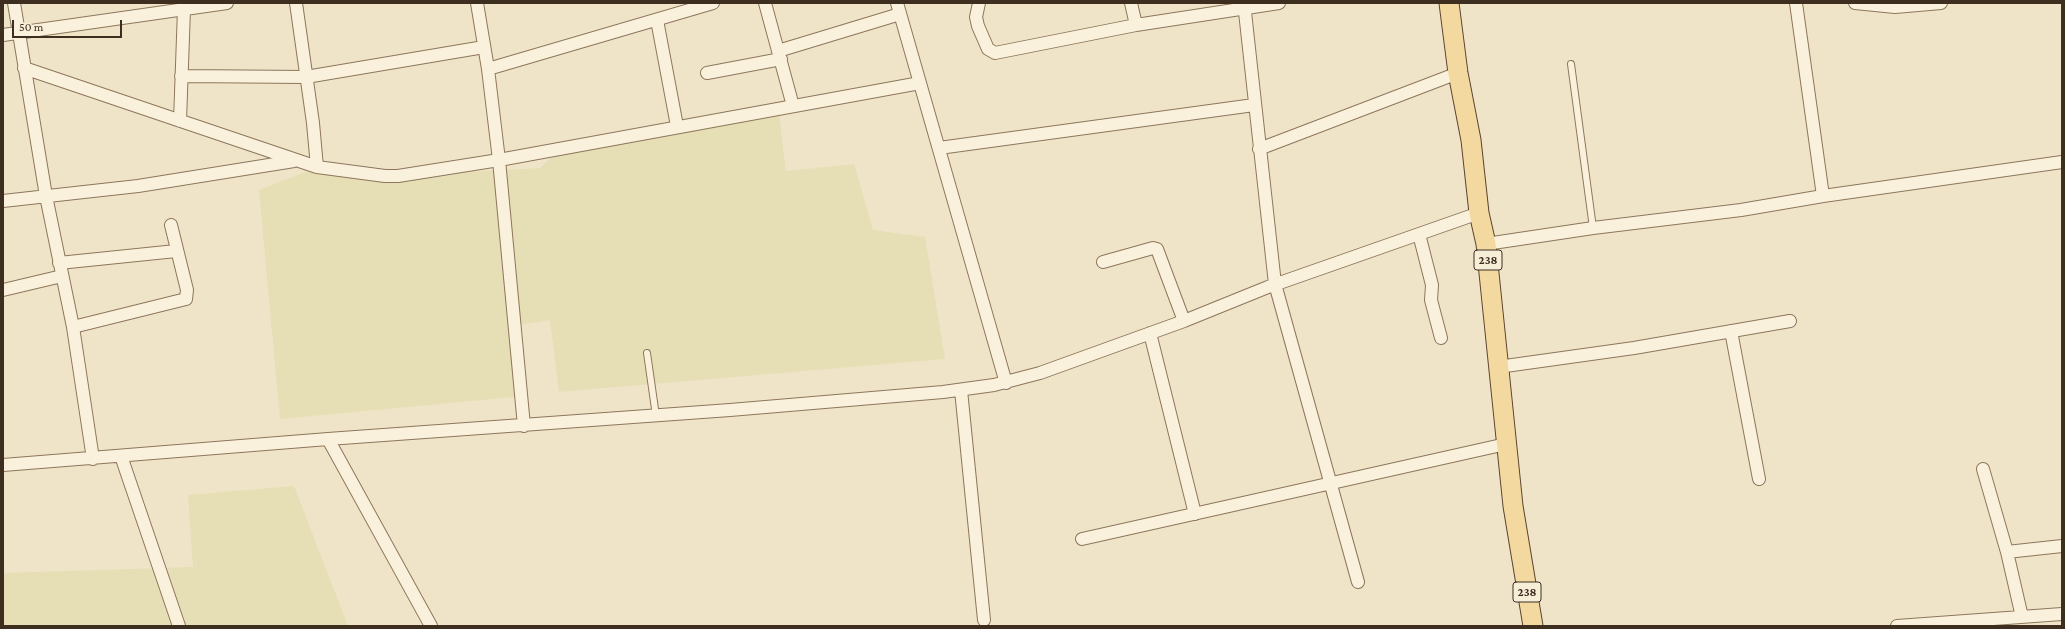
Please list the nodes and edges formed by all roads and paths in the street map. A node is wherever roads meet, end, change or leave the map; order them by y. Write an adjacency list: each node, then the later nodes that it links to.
1 (14, 3): 19 (street)
2 (227, 3): 15 (street)
3 (296, 3): 29 (street)
4 (476, 3): 21 (street)
5 (714, 3): 17 (street)
6 (764, 3): 22 (street)
7 (979, 3): 18 (street)
8 (1131, 3): 18 (street)
9 (1279, 3): 14 (street)
10 (1448, 3): 27 (main road, 238)
11 (1796, 3): 42 (street)
12 (1855, 3): 13 (street)
13 (1941, 3)
14 (1244, 5): 18 (street); 31 (street)
15 (189, 6): 19 (street); 28 (street)
16 (898, 8): 22 (street); 30 (street)
17 (657, 20): 25 (street); 34 (street)
18 (1136, 25)
19 (19, 33): 20 (street); 24 (street)
20 (3, 35)
21 (484, 47): 25 (street); 29 (street)
22 (779, 55): 26 (street); 32 (street)
23 (1571, 64): 46 (lane)
24 (24, 68): 33 (street); 41 (street)
25 (488, 69): 37 (street)
26 (708, 73)
27 (1458, 73): 36 (street); 44 (main road, 238)
28 (180, 76): 29 (street); 33 (street)
29 (306, 77): 40 (street)
30 (920, 83): 32 (street); 35 (street)
31 (1254, 105): 35 (street); 36 (street)
32 (793, 106): 34 (street)
33 (180, 121): 38 (street)
34 (677, 126): 37 (street)
35 (939, 148): 63 (street)
36 (1259, 149): 53 (street)
37 (498, 160): 40 (street); 66 (street)
38 (295, 161): 40 (street); 41 (street)
39 (2062, 162): 42 (street)
40 (317, 168)
41 (46, 196): 43 (street); 51 (street)
42 (1823, 196): 46 (street)
43 (3, 201)
44 (1479, 213): 47 (street); 48 (main road, 238)
45 (171, 225): 49 (street)
46 (1593, 228): 48 (street)
47 (1419, 234): 53 (street); 60 (street)
48 (1486, 244): 62 (main road, 238)
49 (176, 251): 51 (street); 57 (street)
50 (1103, 262): 55 (street)
51 (59, 263): 52 (street)
52 (62, 276): 54 (street); 57 (street)
53 (1276, 284): 55 (street); 74 (street)
54 (3, 290)
55 (1184, 321): 59 (street)
56 (1790, 321): 58 (street)
57 (73, 327): 70 (street)
58 (1731, 331): 62 (street); 73 (street)
59 (1150, 333): 63 (street); 75 (street)
60 (1441, 338)
61 (647, 353): 65 (lane)
62 (1498, 367): 68 (main road, 238)
63 (1006, 383): 64 (street)
64 (961, 390): 65 (street); 82 (street)
65 (656, 416): 66 (street)
66 (524, 426): 67 (street)
67 (328, 439): 69 (street); 85 (street)
68 (1506, 444): 74 (street); 86 (main road, 238)
69 (121, 456): 70 (street); 84 (street)
70 (93, 459): 71 (street)
71 (3, 465)
72 (1983, 469): 78 (street)
73 (1759, 479)
74 (1332, 482): 75 (street); 79 (street)
75 (1195, 514): 76 (street)
76 (1082, 539)
77 (2062, 546): 78 (street)
78 (2007, 552): 81 (street)
79 (1358, 582)
80 (2062, 614): 81 (street)
81 (2022, 617): 83 (street)
82 (984, 620)
83 (1946, 624): 87 (street)
84 (179, 626)
85 (431, 626)
86 (1533, 626)
87 (1897, 626)

